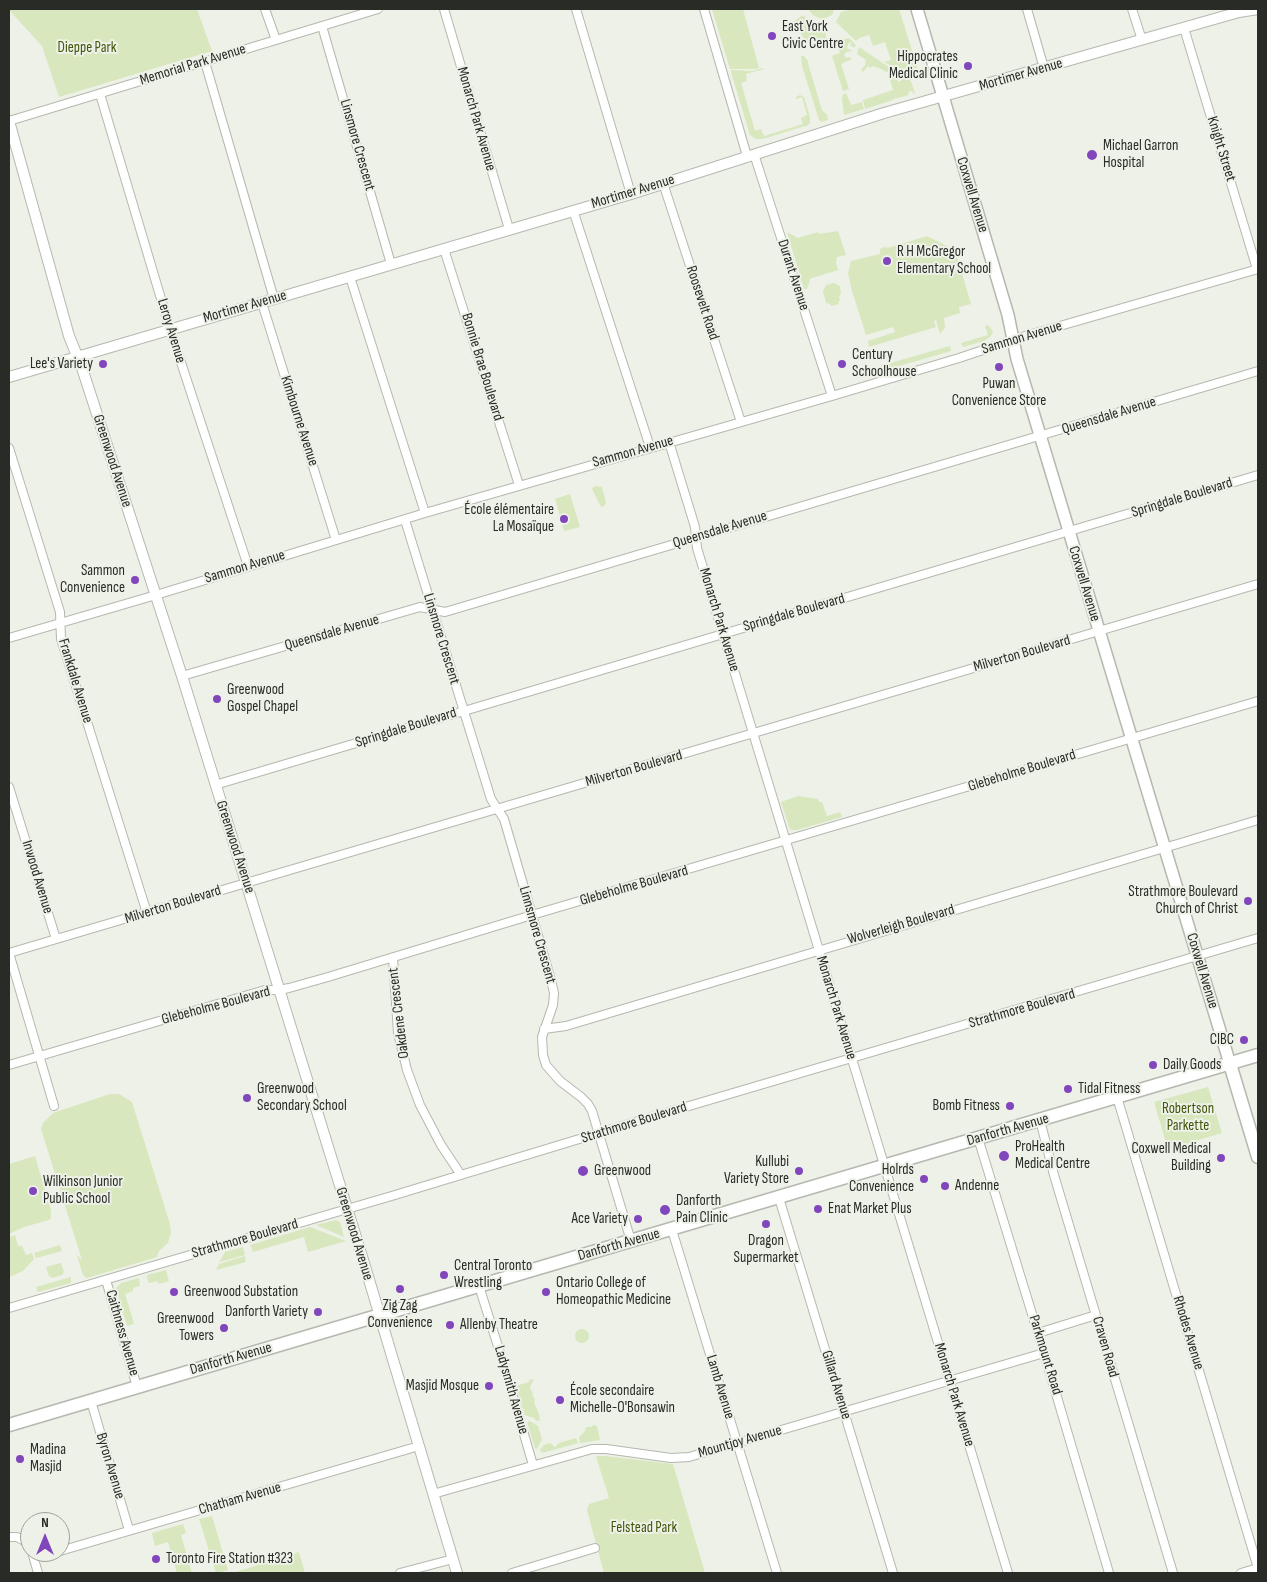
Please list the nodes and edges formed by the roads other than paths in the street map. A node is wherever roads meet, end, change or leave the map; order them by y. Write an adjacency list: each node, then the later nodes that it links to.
1 (265, 9): 13 (street)
2 (378, 9): 11 (street, Memorial Park Avenue)
3 (444, 9): 24 (street, Monarch Park Avenue)
4 (576, 9): 22 (street)
5 (704, 9): 20 (street, Durant Avenue)
6 (917, 9): 18 (main road, Coxwell Avenue)
7 (1027, 9): 16 (street)
8 (1132, 9): 14 (street)
9 (1258, 9): 10 (street, Mortimer Avenue)
10 (1240, 10): 12 (street, Mortimer Avenue)
11 (322, 26): 13 (street, Memorial Park Avenue); 26 (street, Linsmore Crescent)
12 (1184, 28): 14 (street, Mortimer Avenue); 27 (street, Knight Street)
13 (276, 40): 15 (street, Memorial Park Avenue)
14 (1142, 40): 16 (street, Mortimer Avenue)
15 (205, 62): 17 (street, Memorial Park Avenue); 29 (street)
16 (1044, 68): 18 (street, Mortimer Avenue)
17 (100, 94): 19 (street, Memorial Park Avenue); 31 (street, Leroy Avenue)
18 (942, 98): 20 (street, Mortimer Avenue); 32 (main road, Coxwell Avenue)
19 (9, 121): 33 (street, Greenwood Avenue)
20 (751, 155): 21 (street, Mortimer Avenue); 36 (street, Durant Avenue)
21 (663, 183): 22 (street, Mortimer Avenue); 37 (street, Roosevelt Road)
22 (630, 194): 23 (street, Mortimer Avenue)
23 (573, 210): 24 (street, Mortimer Avenue); 40 (street)
24 (509, 229): 25 (street, Mortimer Avenue)
25 (444, 249): 26 (street, Mortimer Avenue); 43 (street, Bonnie Brae Boulevard)
26 (391, 264): 28 (street, Mortimer Avenue)
27 (1258, 269): 32 (street, Sammon Avenue)
28 (350, 277): 29 (street, Mortimer Avenue); 44 (street)
29 (274, 299): 30 (street, Mortimer Avenue)
30 (262, 303): 31 (street, Mortimer Avenue); 48 (street, Kimbourne Avenue)
31 (170, 329): 33 (street, Mortimer Avenue); 49 (street, Leroy Avenue)
32 (1014, 340): 36 (street, Sammon Avenue); 38 (main road, Coxwell Avenue)
33 (78, 355): 35 (street, Mortimer Avenue); 51 (street, Greenwood Avenue)
34 (1258, 371): 38 (street, Queensdale Avenue)
35 (9, 377)
36 (832, 396): 37 (street, Sammon Avenue)
37 (741, 422): 39 (street, Sammon Avenue)
38 (1041, 435): 46 (main road, Coxwell Avenue); 47 (street, Queensdale Avenue)
39 (669, 442): 40 (street, Sammon Avenue); 47 (street, Monarch Park Avenue)
40 (650, 447): 43 (street, Sammon Avenue)
41 (9, 448): 53 (street, Frankdale Avenue)
42 (1258, 475): 46 (street, Springdale Boulevard)
43 (519, 485): 44 (street, Sammon Avenue)
44 (425, 513): 45 (street, Sammon Avenue)
45 (405, 520): 48 (street, Sammon Avenue); 52 (street, Linsmore Crescent)
46 (1069, 532): 54 (main road, Coxwell Avenue); 55 (street, Springdale Boulevard)
47 (696, 537): 52 (street, Queensdale Avenue); 55 (street, Monarch Park Avenue)
48 (336, 540): 49 (street, Sammon Avenue)
49 (248, 566): 51 (street, Sammon Avenue)
50 (1258, 584): 54 (street, Milverton Boulevard)
51 (156, 595): 53 (street, Sammon Avenue); 57 (street, Greenwood Avenue)
52 (432, 609): 57 (street, Queensdale Avenue); 59 (street, Linsmore Crescent)
53 (60, 622): 56 (street, Sammon Avenue); 70 (street, Frankdale Avenue)
54 (1099, 631): 60 (street, Milverton Boulevard); 61 (main road, Coxwell Avenue)
55 (723, 634): 59 (street, Springdale Boulevard); 60 (street, Monarch Park Avenue)
56 (9, 638)
57 (182, 676): 63 (street, Greenwood Avenue)
58 (1258, 701): 61 (street, Glebeholme Boulevard)
59 (464, 711): 62 (street, Linsmore Crescent); 63 (street, Springdale Boulevard)
60 (753, 734): 65 (street, Milverton Boulevard); 67 (street, Monarch Park Avenue)
61 (1132, 739): 67 (street, Glebeholme Boulevard); 68 (main road, Coxwell Avenue)
62 (479, 759): 65 (street, Linnsmore Crescent)
63 (215, 785): 69 (street, Greenwood Avenue)
64 (9, 787): 73 (street, Inwood Avenue)
65 (497, 809): 69 (street, Milverton Boulevard); 71 (street, Linnsmore Crescent)
66 (1258, 820): 68 (street, Wolverleigh Boulevard)
67 (786, 841): 71 (street, Glebeholme Boulevard); 74 (street, Monarch Park Avenue)
68 (1165, 848): 74 (street, Wolverleigh Boulevard); 76 (main road, Coxwell Avenue)
69 (246, 883): 70 (street, Milverton Boulevard); 78 (street, Greenwood Avenue)
70 (147, 913): 73 (street, Milverton Boulevard)
71 (532, 915): 77 (street, Glebeholme Boulevard); 79 (street, Linnsmore Crescent)
72 (1258, 938): 76 (street, Strathmore Boulevard)
73 (56, 939): 75 (street, Milverton Boulevard)
74 (818, 950): 79 (street, Wolverleigh Boulevard); 82 (street, Monarch Park Avenue)
75 (9, 953): 81 (street)
76 (1198, 957): 82 (street, Strathmore Boulevard); 83 (main road, Coxwell Avenue)
77 (393, 958): 78 (street, Glebeholme Boulevard); 92 (street, Oakdene Crescent)
78 (279, 990): 81 (street, Glebeholme Boulevard); 94 (street, Greenwood Avenue)
79 (544, 1029): 88 (street, Linnsmore Crescent)
80 (1258, 1055): 83 (main road, Danforth Avenue)
81 (39, 1056): 84 (street, Glebeholme Boulevard); 86 (street)
82 (851, 1059): 88 (street, Strathmore Boulevard); 91 (street, Monarch Park Avenue)
83 (1230, 1064): 85 (main road, Danforth Avenue); 90 (main road, Coxwell Avenue)
84 (9, 1065)
85 (1117, 1097): 87 (main road, Danforth Avenue); 117 (street, Rhodes Avenue)
86 (54, 1106)
87 (1040, 1120): 89 (main road, Danforth Avenue); 100 (street, Craven Road)
88 (598, 1134): 92 (street, Strathmore Boulevard); 96 (street, Linnsmore Crescent)
89 (978, 1138): 91 (main road, Danforth Avenue); 102 (street, Parkmount Road)
90 (1258, 1157)
91 (884, 1166): 93 (main road, Danforth Avenue); 104 (street, Monarch Park Avenue)
92 (461, 1175): 94 (street, Strathmore Boulevard)
93 (779, 1198): 95 (main road, Danforth Avenue); 107 (street, Gillard Avenue)
94 (347, 1209): 97 (street, Strathmore Boulevard); 101 (street, Greenwood Avenue)
95 (672, 1230): 96 (main road, Danforth Avenue); 109 (street, Lamb Avenue)
96 (631, 1241): 98 (main road, Danforth Avenue)
97 (106, 1280): 99 (street, Strathmore Boulevard); 105 (street, Caithness Avenue)
98 (479, 1286): 101 (main road, Danforth Avenue); 111 (street, Ladysmith Avenue)
99 (9, 1308)
100 (1096, 1315): 102 (street); 125 (street, Craven Road)
101 (379, 1316): 105 (main road, Danforth Avenue); 110 (street, Greenwood Avenue)
102 (1038, 1332): 103 (street, Parkmount Road)
103 (1044, 1353): 104 (street, Mountjoy Avenue); 124 (street, Parkmount Road)
104 (950, 1381): 107 (street, Mountjoy Avenue); 123 (street, Monarch Park Avenue)
105 (137, 1387): 106 (main road, Danforth Avenue)
106 (91, 1401): 108 (main road, Danforth Avenue); 113 (street, Byron Avenue)
107 (845, 1412): 109 (street, Mountjoy Avenue); 122 (street, Gillard Avenue)
108 (9, 1425)
109 (737, 1442): 111 (street, Mountjoy Avenue); 121 (street, Lamb Avenue)
110 (419, 1446): 112 (street, Greenwood Avenue); 113 (street, Chatham Avenue)
111 (533, 1465): 112 (street, Mountjoy Avenue)
112 (433, 1494): 116 (street, Greenwood Avenue)
113 (129, 1530): 114 (street, Chatham Avenue)
114 (70, 1547)
115 (594, 1548): 120 (street)
116 (453, 1558): 118 (street); 119 (street, Greenwood Avenue)
117 (1258, 1568): 126 (street)
118 (400, 1573)
119 (457, 1573)
120 (512, 1573)
121 (777, 1573)
122 (893, 1573)
123 (1008, 1573)
124 (1109, 1573)
125 (1173, 1573)
126 (1241, 1573)

